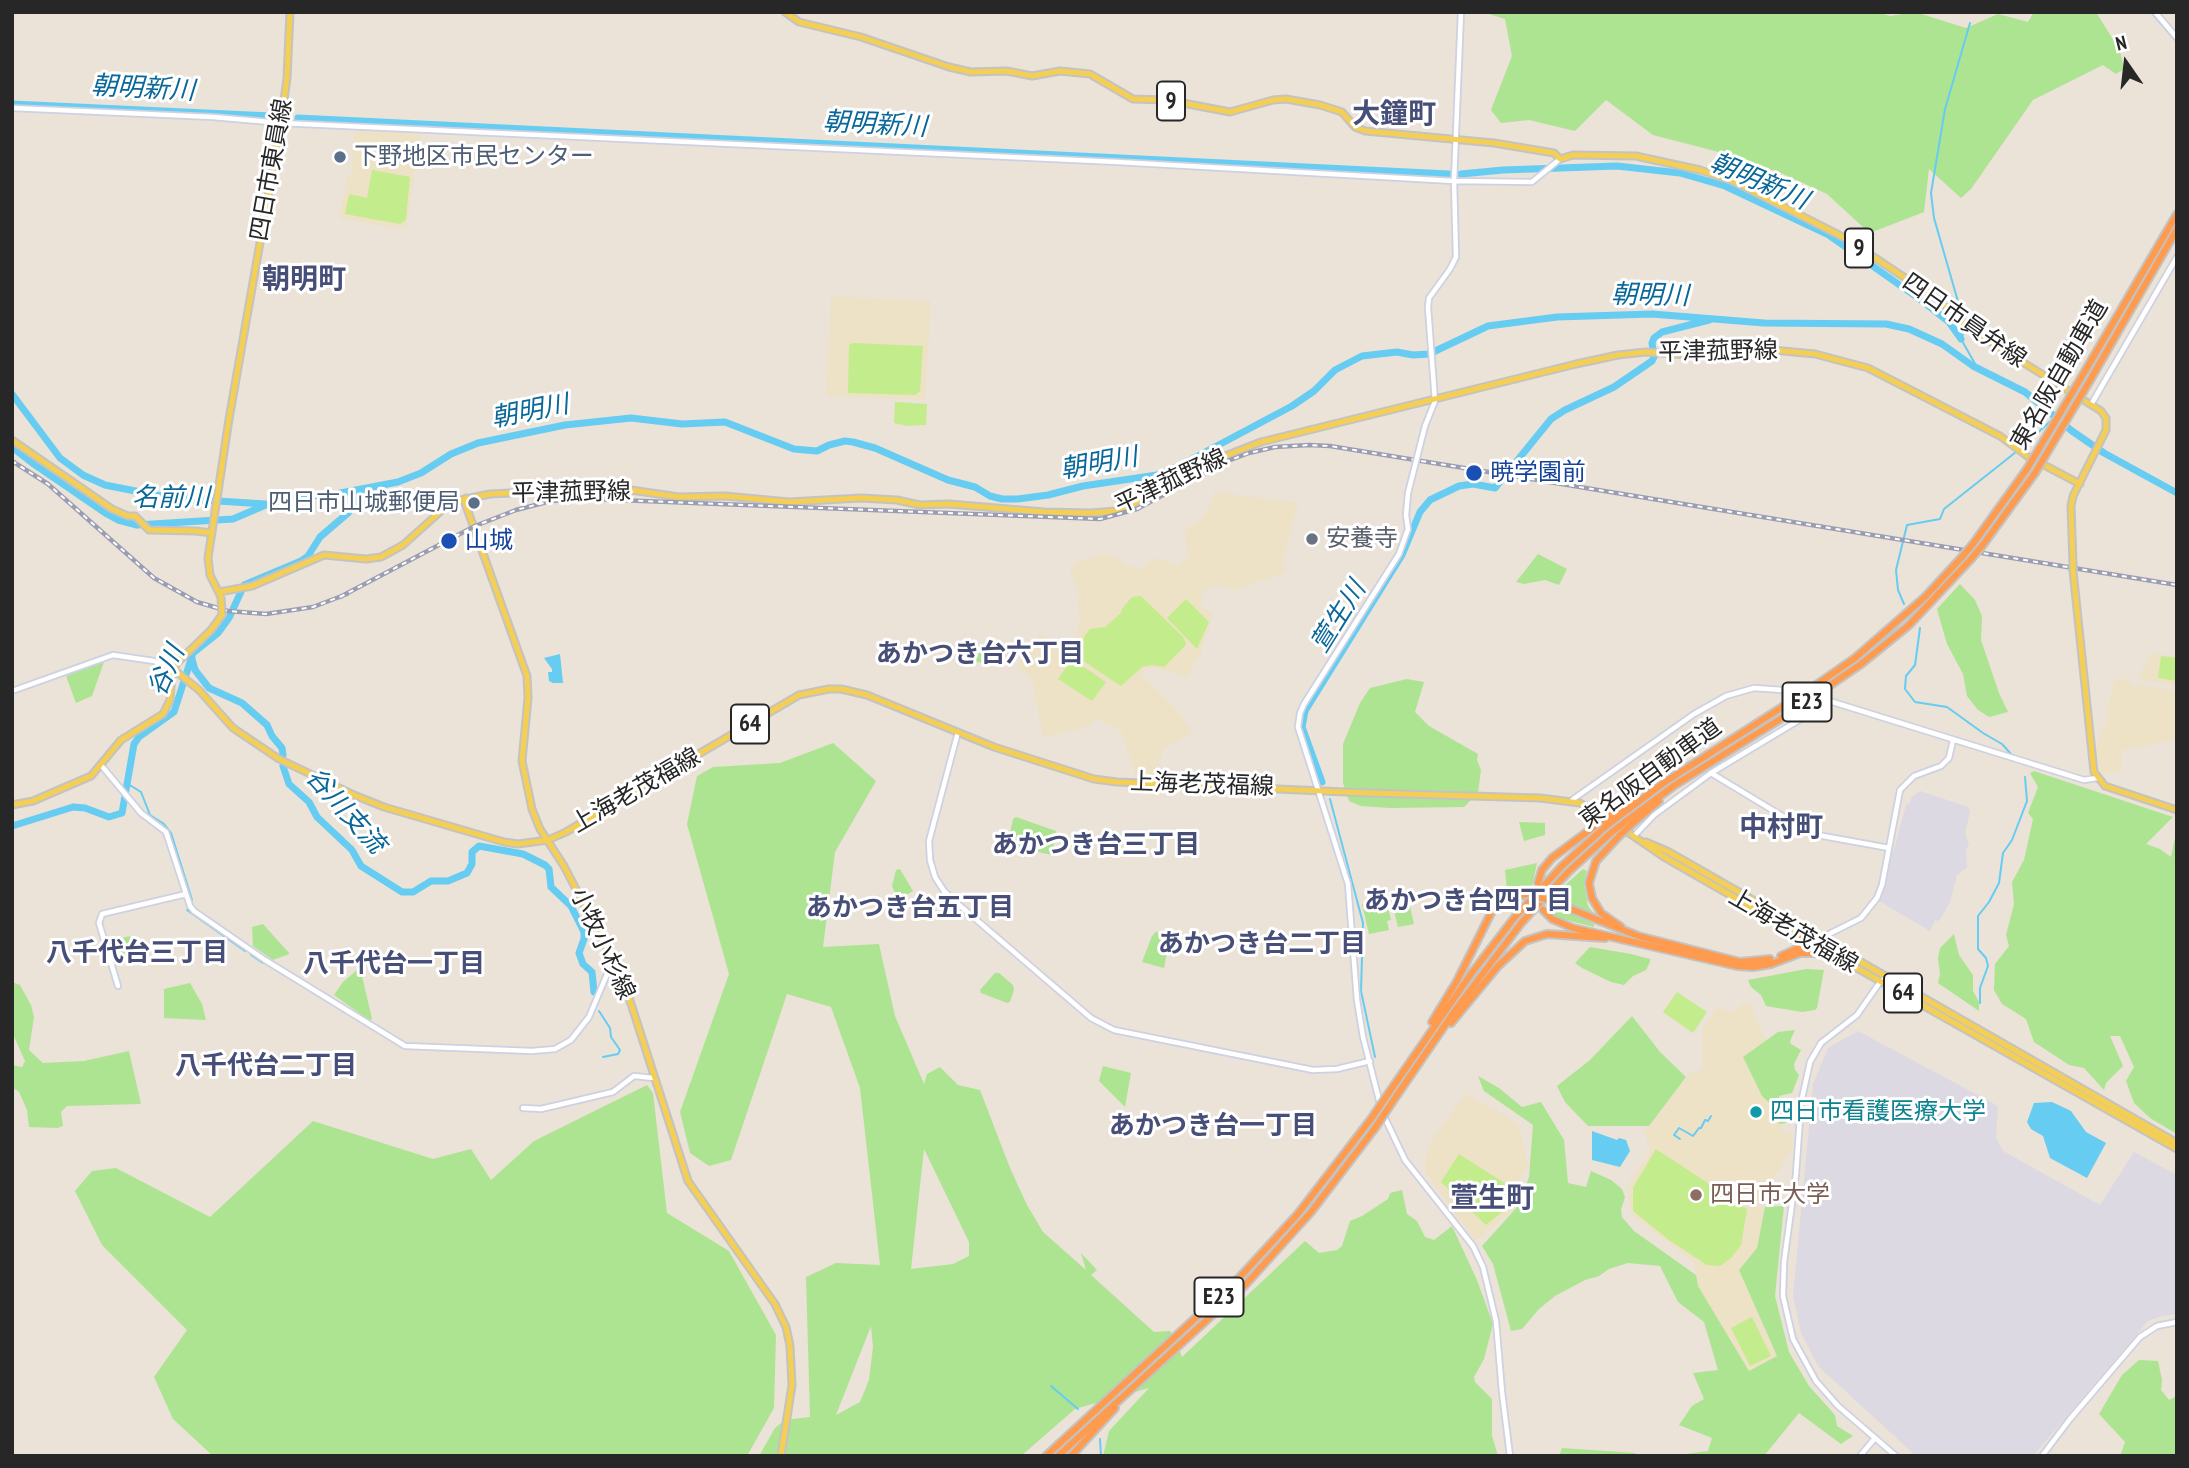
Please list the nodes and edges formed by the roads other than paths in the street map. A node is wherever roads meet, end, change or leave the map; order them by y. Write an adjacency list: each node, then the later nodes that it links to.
1 (290, 12): 7 (main road, 四日市東員線)
2 (785, 12): 8 (main road, 四日市員弁線 / 9)
3 (1461, 12): 8 (street)
4 (2155, 12): 5 (street)
5 (2177, 38)
6 (12, 108): 7 (street)
7 (281, 123): 10 (street); 19 (main road, 四日市東員線)
8 (1456, 140): 9 (main road, 四日市員弁線 / 9); 10 (street)
9 (1558, 160): 10 (street); 15 (main road, 四日市員弁線 / 9)
10 (1454, 181): 14 (street)
11 (2177, 214): 35 (highway, 東名阪自動車道 / E23, bridge)
12 (2177, 229): 35 (highway, 東名阪自動車道 / E23, bridge)
13 (2177, 257): 15 (street)
14 (1435, 398): 17 (main road, 平津菰野線); 18 (main road, 平津菰野線); 31 (street, bridge)
15 (2092, 403): 17 (main road)
16 (12, 440): 19 (main road)
17 (2081, 481): 30 (main road)
18 (466, 498): 20 (main road, 平津菰野線); 39 (main road, 小牧小杉線)
19 (212, 531): 20 (main road)
20 (220, 595): 21 (main road, bridge)
21 (173, 669): 22 (street); 28 (main road); 39 (main road, 上海老茂福線 / 64)
22 (12, 691)
23 (1797, 691): 32 (street)
24 (1823, 699): 25 (street)
25 (1830, 701): 27 (street); 29 (street)
26 (958, 732): 31 (main road, 上海老茂福線 / 64); 39 (main road, 上海老茂福線 / 64); 54 (street)
27 (1953, 740): 30 (street); 40 (street)
28 (101, 765): 33 (main road); 42 (street)
29 (1711, 773): 38 (street); 40 (street)
30 (2097, 778): 34 (main road)
31 (1318, 789): 32 (main road, 上海老茂福線 / 64); 54 (street)
32 (1572, 800): 38 (main road, 上海老茂福線 / 64)
33 (12, 805)
34 (2177, 810)
35 (1622, 819): 36 (highway, 東名阪自動車道, bridge); 37 (highway, 東名阪自動車道, bridge)
36 (1602, 825): 41 (highway); 55 (highway, 東名阪自動車道)
37 (1616, 834): 45 (highway); 56 (highway, 東名阪自動車道)
38 (1633, 836): 44 (main road, 上海老茂福線 / 64); 47 (main road, 上海老茂福線 / 64)
39 (548, 840): 49 (main road, 小牧小杉線)
40 (1889, 848): 47 (street)
41 (1538, 883)
42 (186, 894): 49 (street); 53 (street)
43 (1544, 909): 46 (highway)
44 (1800, 934): 47 (main road, 上海老茂福線 / 64); 48 (highway)
45 (1638, 936): 48 (highway); 55 (highway, bridge)
46 (1631, 941): 48 (highway); 56 (highway)
47 (1817, 941): 48 (highway); 50 (main road, 上海老茂福線 / 64); 51 (main road, 上海老茂福線 / 64)
48 (1800, 951): 50 (highway)
49 (612, 960): 57 (main road, 小牧小杉線)
50 (1852, 965): 52 (main road, 上海老茂福線 / 64)
51 (1888, 977): 52 (street); 59 (main road, 上海老茂福線 / 64)
52 (1880, 982): 60 (main road, 上海老茂福線 / 64); 63 (street)
53 (118, 986)
54 (1370, 1061): 68 (street)
55 (1407, 1066): 65 (highway, 東名阪自動車道 / E23, bridge)
56 (1413, 1072): 62 (highway, 東名阪自動車道 / E23, bridge)
57 (654, 1079): 58 (street); 64 (main road, 小牧小杉線)
58 (523, 1108)
59 (2177, 1143)
60 (2177, 1149)
61 (2177, 1322): 71 (street)
62 (1146, 1376): 66 (highway, 東名阪自動車道 / E23); 67 (highway)
63 (1875, 1438): 69 (street); 70 (street)
64 (781, 1456)
65 (1046, 1456)
66 (1058, 1456)
67 (1071, 1456)
68 (1510, 1456)
69 (1860, 1456)
70 (1896, 1456)
71 (2042, 1456)

